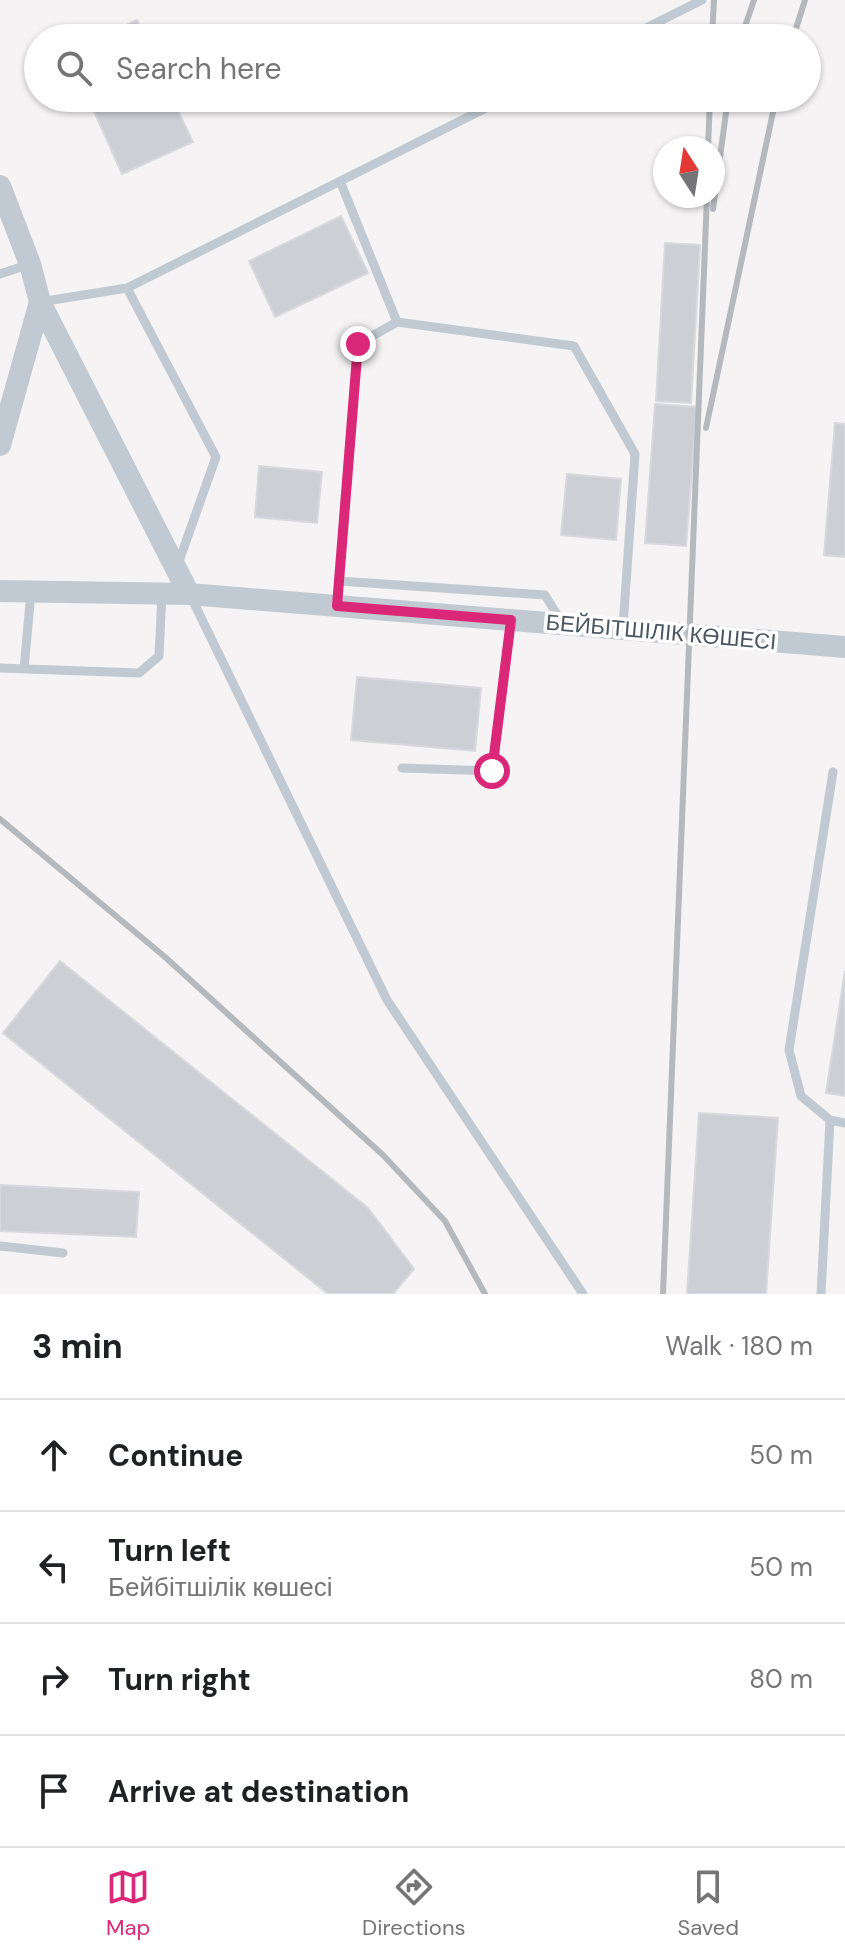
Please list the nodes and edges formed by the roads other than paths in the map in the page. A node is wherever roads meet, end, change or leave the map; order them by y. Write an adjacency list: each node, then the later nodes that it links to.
1 (702, 0): 2 (lane)
2 (654, 24)
3 (478, 112): 4 (lane)
4 (340, 181): 8 (lane); 10 (lane)
5 (0, 186): 6 (street)
6 (30, 264): 7 (lane); 9 (street)
7 (0, 274)
8 (127, 288): 9 (lane); 12 (lane)
9 (40, 302): 11 (street); 12 (street)
10 (397, 322): 13 (lane); 21 (lane)
11 (0, 445)
12 (177, 568): 17 (street)
13 (339, 581): 18 (lane); 20 (lane)
14 (0, 591): 15 (street, БЕЙБІТШІЛІК КӨШЕСІ)
15 (31, 592): 16 (street, БЕЙБІТШІЛІК КӨШЕСІ); 24 (lane)
16 (162, 594): 17 (street, БЕЙБІТШІЛІК КӨШЕСІ); 24 (lane)
17 (189, 594): 18 (street, БЕЙБІТШІЛІК КӨШЕСІ); 31 (lane)
18 (337, 606): 19 (street, БЕЙБІТШІЛІК КӨШЕСІ)
19 (511, 620): 20 (street, БЕЙБІТШІЛІК КӨШЕСІ); 25 (lane)
20 (563, 624): 21 (street, БЕЙБІТШІЛІК КӨШЕСІ)
21 (623, 629): 22 (street, БЕЙБІТШІЛІК КӨШЕСІ)
22 (845, 647)
23 (0, 668): 24 (lane)
24 (24, 669)
25 (402, 768)
26 (833, 772): 27 (lane)
27 (830, 1120): 28 (lane); 32 (lane)
28 (845, 1123)
29 (0, 1246): 30 (lane)
30 (63, 1253)
31 (583, 1294)
32 (821, 1294)

